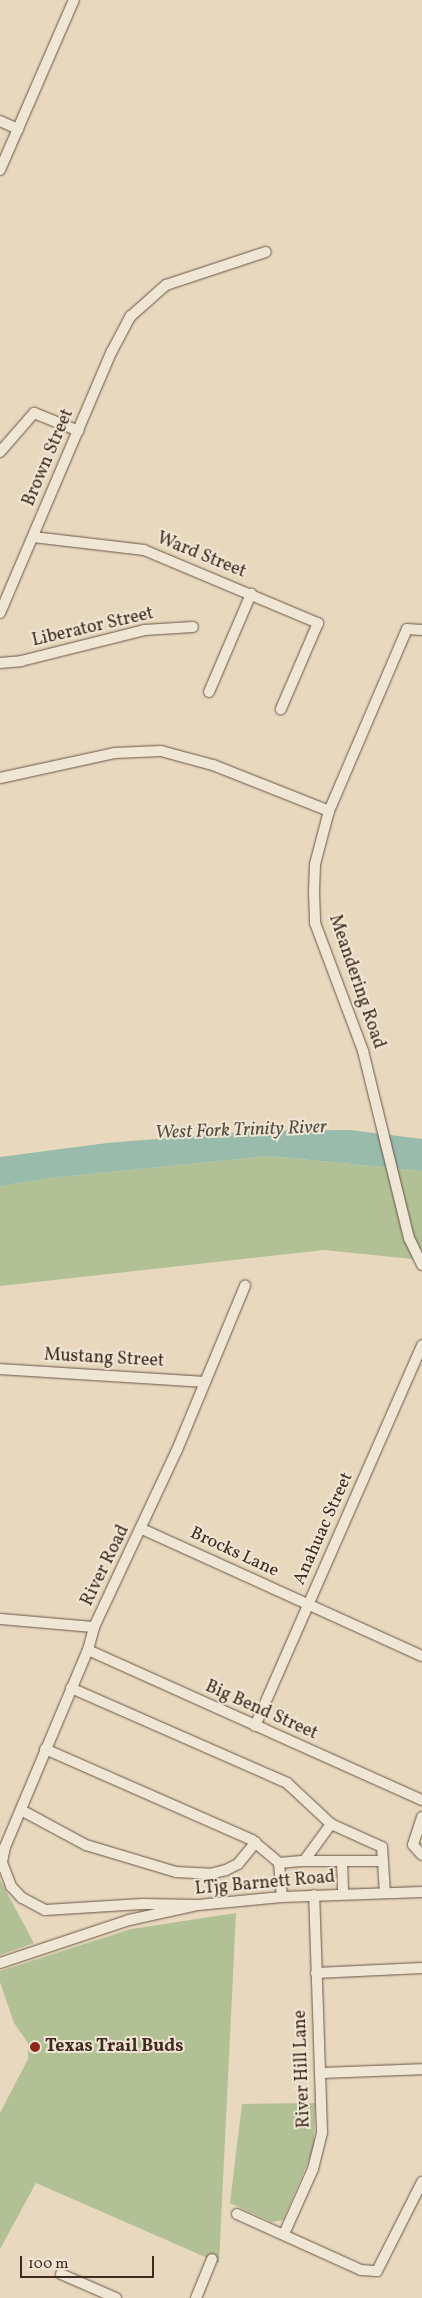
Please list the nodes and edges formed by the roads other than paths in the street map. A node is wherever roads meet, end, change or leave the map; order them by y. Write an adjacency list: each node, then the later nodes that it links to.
1 (74, 0): 3 (street)
2 (0, 121): 3 (street)
3 (18, 129): 4 (street)
4 (0, 170)
5 (266, 252): 6 (street, Brown Street)
6 (79, 431): 7 (street); 8 (street, Brown Street)
7 (0, 452)
8 (33, 538): 9 (street, Ward Street); 10 (street, Brown Street)
9 (251, 594): 14 (street, Ward Street); 15 (street)
10 (1, 609)
11 (193, 626): 13 (street, Liberator Street)
12 (422, 630): 17 (street, Meandering Road)
13 (0, 663)
14 (209, 692)
15 (281, 709)
16 (0, 778): 17 (street)
17 (329, 811): 18 (street, Meandering Road)
18 (422, 1265)
19 (245, 1286): 22 (street, River Road)
20 (422, 1345): 24 (street, Anahuac Street)
21 (0, 1369): 22 (street, Mustang Street)
22 (205, 1382): 23 (street, River Road)
23 (142, 1529): 24 (street, Brocks Lane); 26 (street, River Road)
24 (308, 1605): 28 (street, Brocks Lane); 30 (street, Anahuac Street)
25 (0, 1620): 26 (street)
26 (94, 1627): 27 (street, River Road)
27 (88, 1650): 29 (street, River Road); 30 (street, Big Bend Street)
28 (422, 1656)
29 (71, 1688): 31 (street, River Road); 35 (street)
30 (254, 1726): 32 (street, Big Bend Street)
31 (45, 1749): 33 (street, River Road); 36 (street)
32 (422, 1800)
33 (21, 1810): 36 (street); 47 (street, River Road)
34 (422, 1817): 37 (street)
35 (331, 1824): 38 (street); 40 (street)
36 (256, 1842): 41 (street)
37 (422, 1856)
38 (304, 1861): 39 (street); 41 (street)
39 (342, 1861): 40 (street); 43 (street)
40 (383, 1861): 44 (street)
41 (279, 1864): 46 (street)
42 (422, 1892): 44 (street, LTjg Barnett Road)
43 (344, 1893): 44 (street, LTjg Barnett Road); 45 (street, LTjg Barnett Road)
44 (385, 1893)
45 (314, 1895): 46 (street, LTjg Barnett Road); 50 (street, River Hill Lane)
46 (282, 1897): 47 (street, LTjg Barnett Road)
47 (198, 1905): 48 (street, LTjg Barnett Road)
48 (4, 1961)
49 (422, 1968): 50 (street)
50 (316, 1974): 52 (street, River Hill Lane)
51 (422, 2069): 52 (street)
52 (320, 2073): 55 (street, River Hill Lane)
53 (422, 2182): 55 (street)
54 (237, 2214): 55 (street)
55 (284, 2234)
56 (212, 2259): 59 (street)
57 (61, 2274): 58 (street)
58 (116, 2298)
59 (196, 2298)

